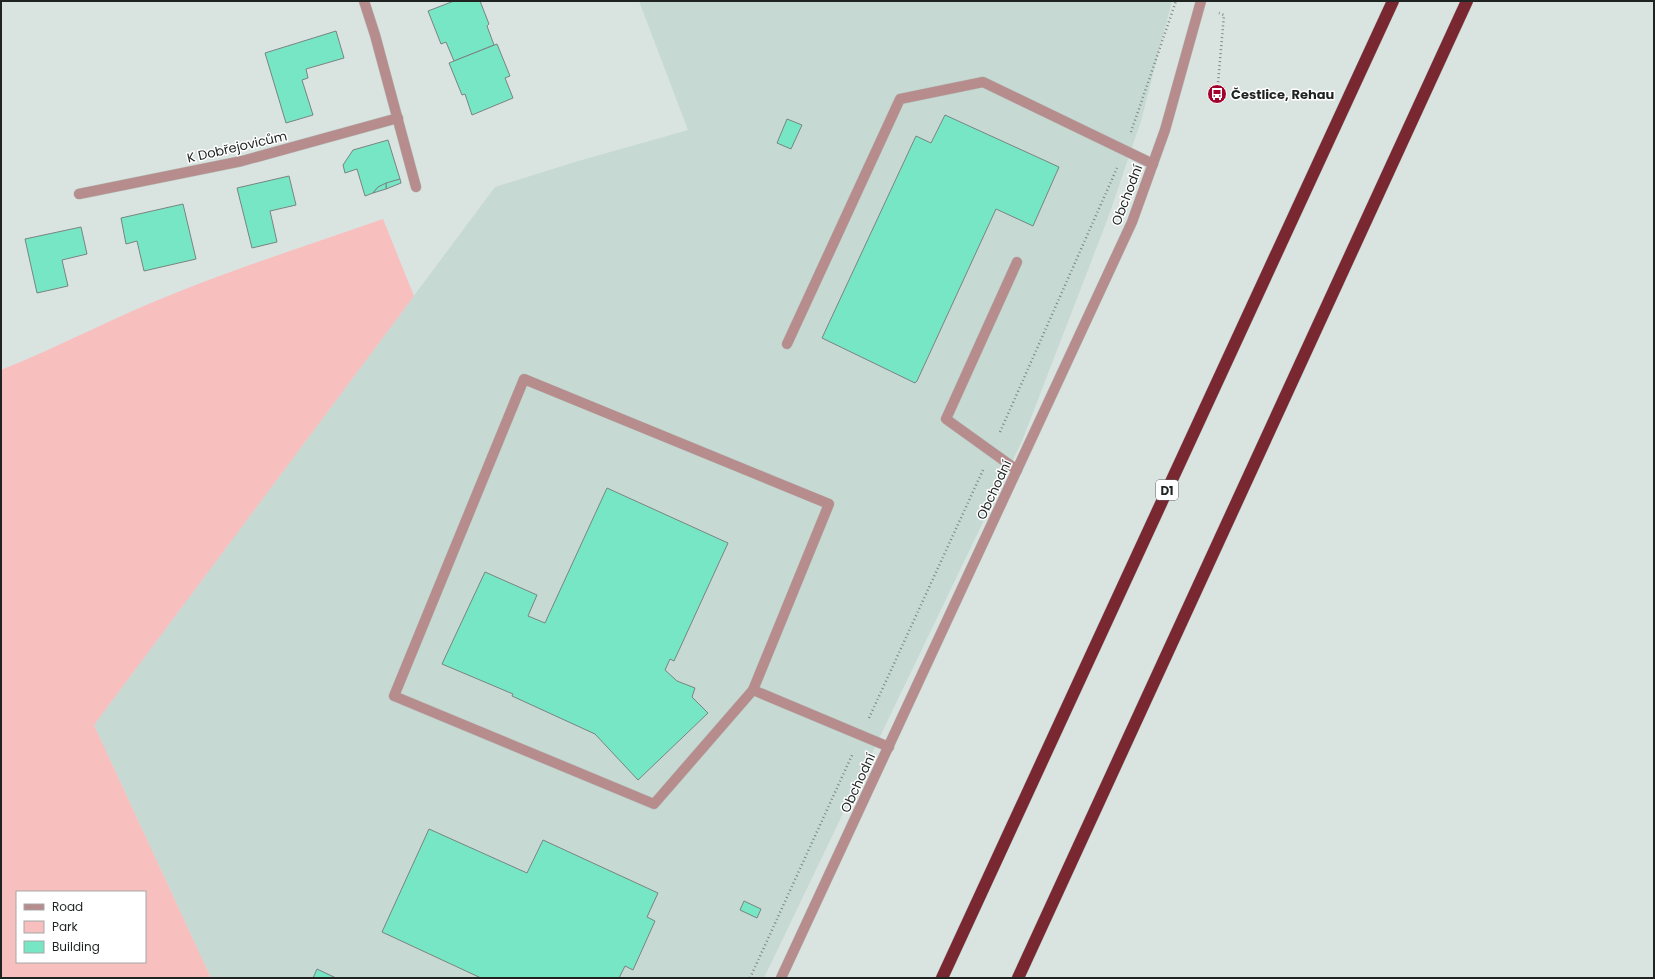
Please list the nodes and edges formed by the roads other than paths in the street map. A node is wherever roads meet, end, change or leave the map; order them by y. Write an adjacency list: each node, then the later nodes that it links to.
1 (364, 1): 5 (street)
2 (1201, 1): 6 (street, Obchodní)
3 (1393, 1): 15 (highway, D1)
4 (1467, 1): 16 (highway)
5 (398, 118): 7 (street); 8 (street, K Dobřejovicům)
6 (1153, 164): 10 (street); 11 (street, Obchodní)
7 (416, 187)
8 (79, 194)
9 (1017, 262): 11 (street)
10 (787, 344)
11 (1017, 470): 13 (street, Obchodní)
12 (753, 690): 12 (street); 13 (street)
13 (889, 747): 14 (street, Obchodní)
14 (781, 978)
15 (942, 978)
16 (1018, 978)

